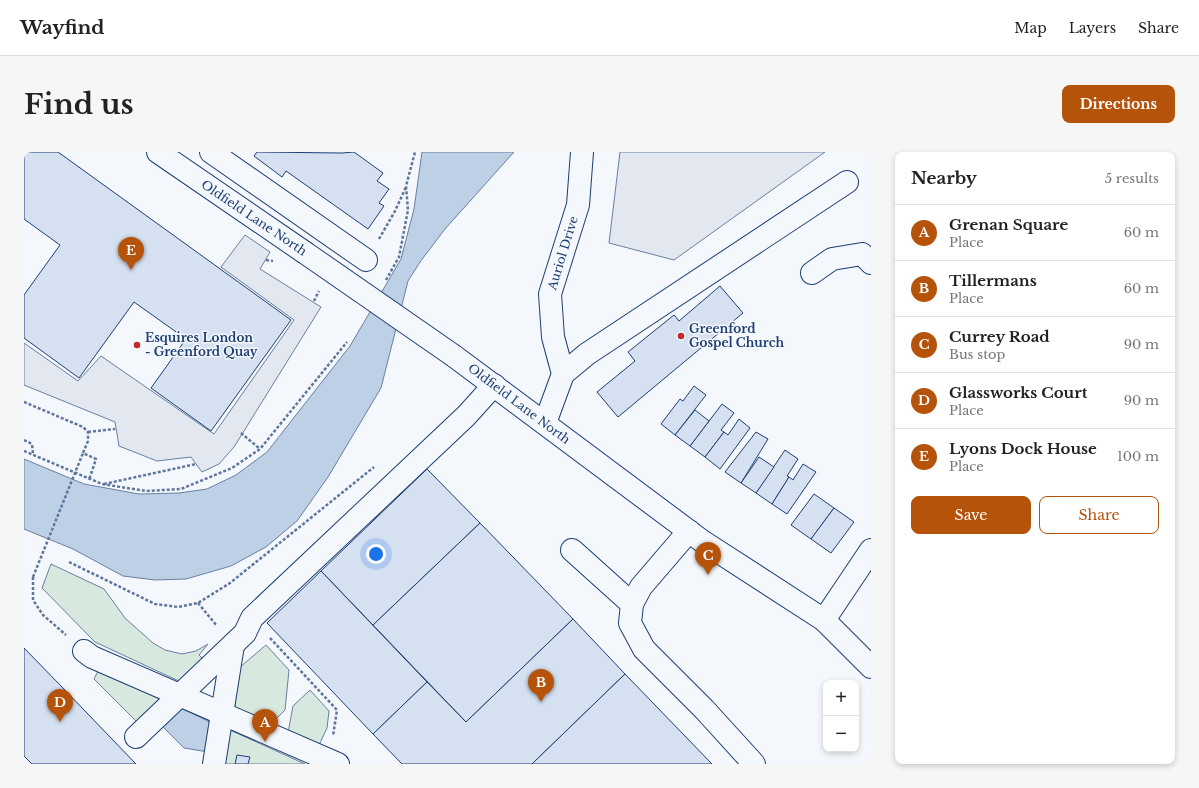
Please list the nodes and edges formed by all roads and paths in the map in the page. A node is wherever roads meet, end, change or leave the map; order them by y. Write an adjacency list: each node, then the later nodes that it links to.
1 (158, 152): 13 (street, Oldfield Lane North, bridge)
2 (211, 152): 7 (street)
3 (415, 152): 6 (path)
4 (582, 152): 12 (street, Auriol Drive)
5 (847, 182): 12 (street)
6 (406, 186): 7 (path); 10 (path)
7 (366, 260)
8 (871, 263): 9 (street)
9 (812, 273)
10 (382, 287)
11 (347, 342): 20 (path)
12 (563, 374): 15 (street)
13 (494, 385): 15 (street, Oldfield Lane North); 35 (street)
14 (24, 402): 17 (path)
15 (545, 423): 28 (street, Oldfield Lane North)
16 (115, 430): 17 (path)
17 (88, 432): 22 (path)
18 (241, 433): 20 (path)
19 (24, 440): 23 (path)
20 (260, 449): 27 (path)
21 (24, 451): 23 (path)
22 (83, 453): 26 (path); 38 (path, bridge)
23 (33, 454): 26 (path)
24 (196, 464): 27 (path)
25 (375, 466): 32 (path)
26 (88, 480): 27 (path)
27 (102, 484)
28 (689, 531): 33 (street); 36 (street, Oldfield Lane North)
29 (572, 550): 33 (street)
30 (871, 550): 36 (street)
31 (69, 562): 32 (path)
32 (198, 602): 34 (path)
33 (632, 604): 46 (street)
34 (209, 616)
35 (252, 618): 37 (street); 43 (path)
36 (824, 620): 39 (street, Oldfield Lane North)
37 (232, 644): 40 (street); 41 (street)
38 (84, 651): 40 (street)
39 (871, 667)
40 (179, 695): 41 (street); 42 (street)
41 (221, 714): 44 (street); 45 (street)
42 (136, 737)
43 (333, 739)
44 (214, 764)
45 (338, 764)
46 (754, 764)

